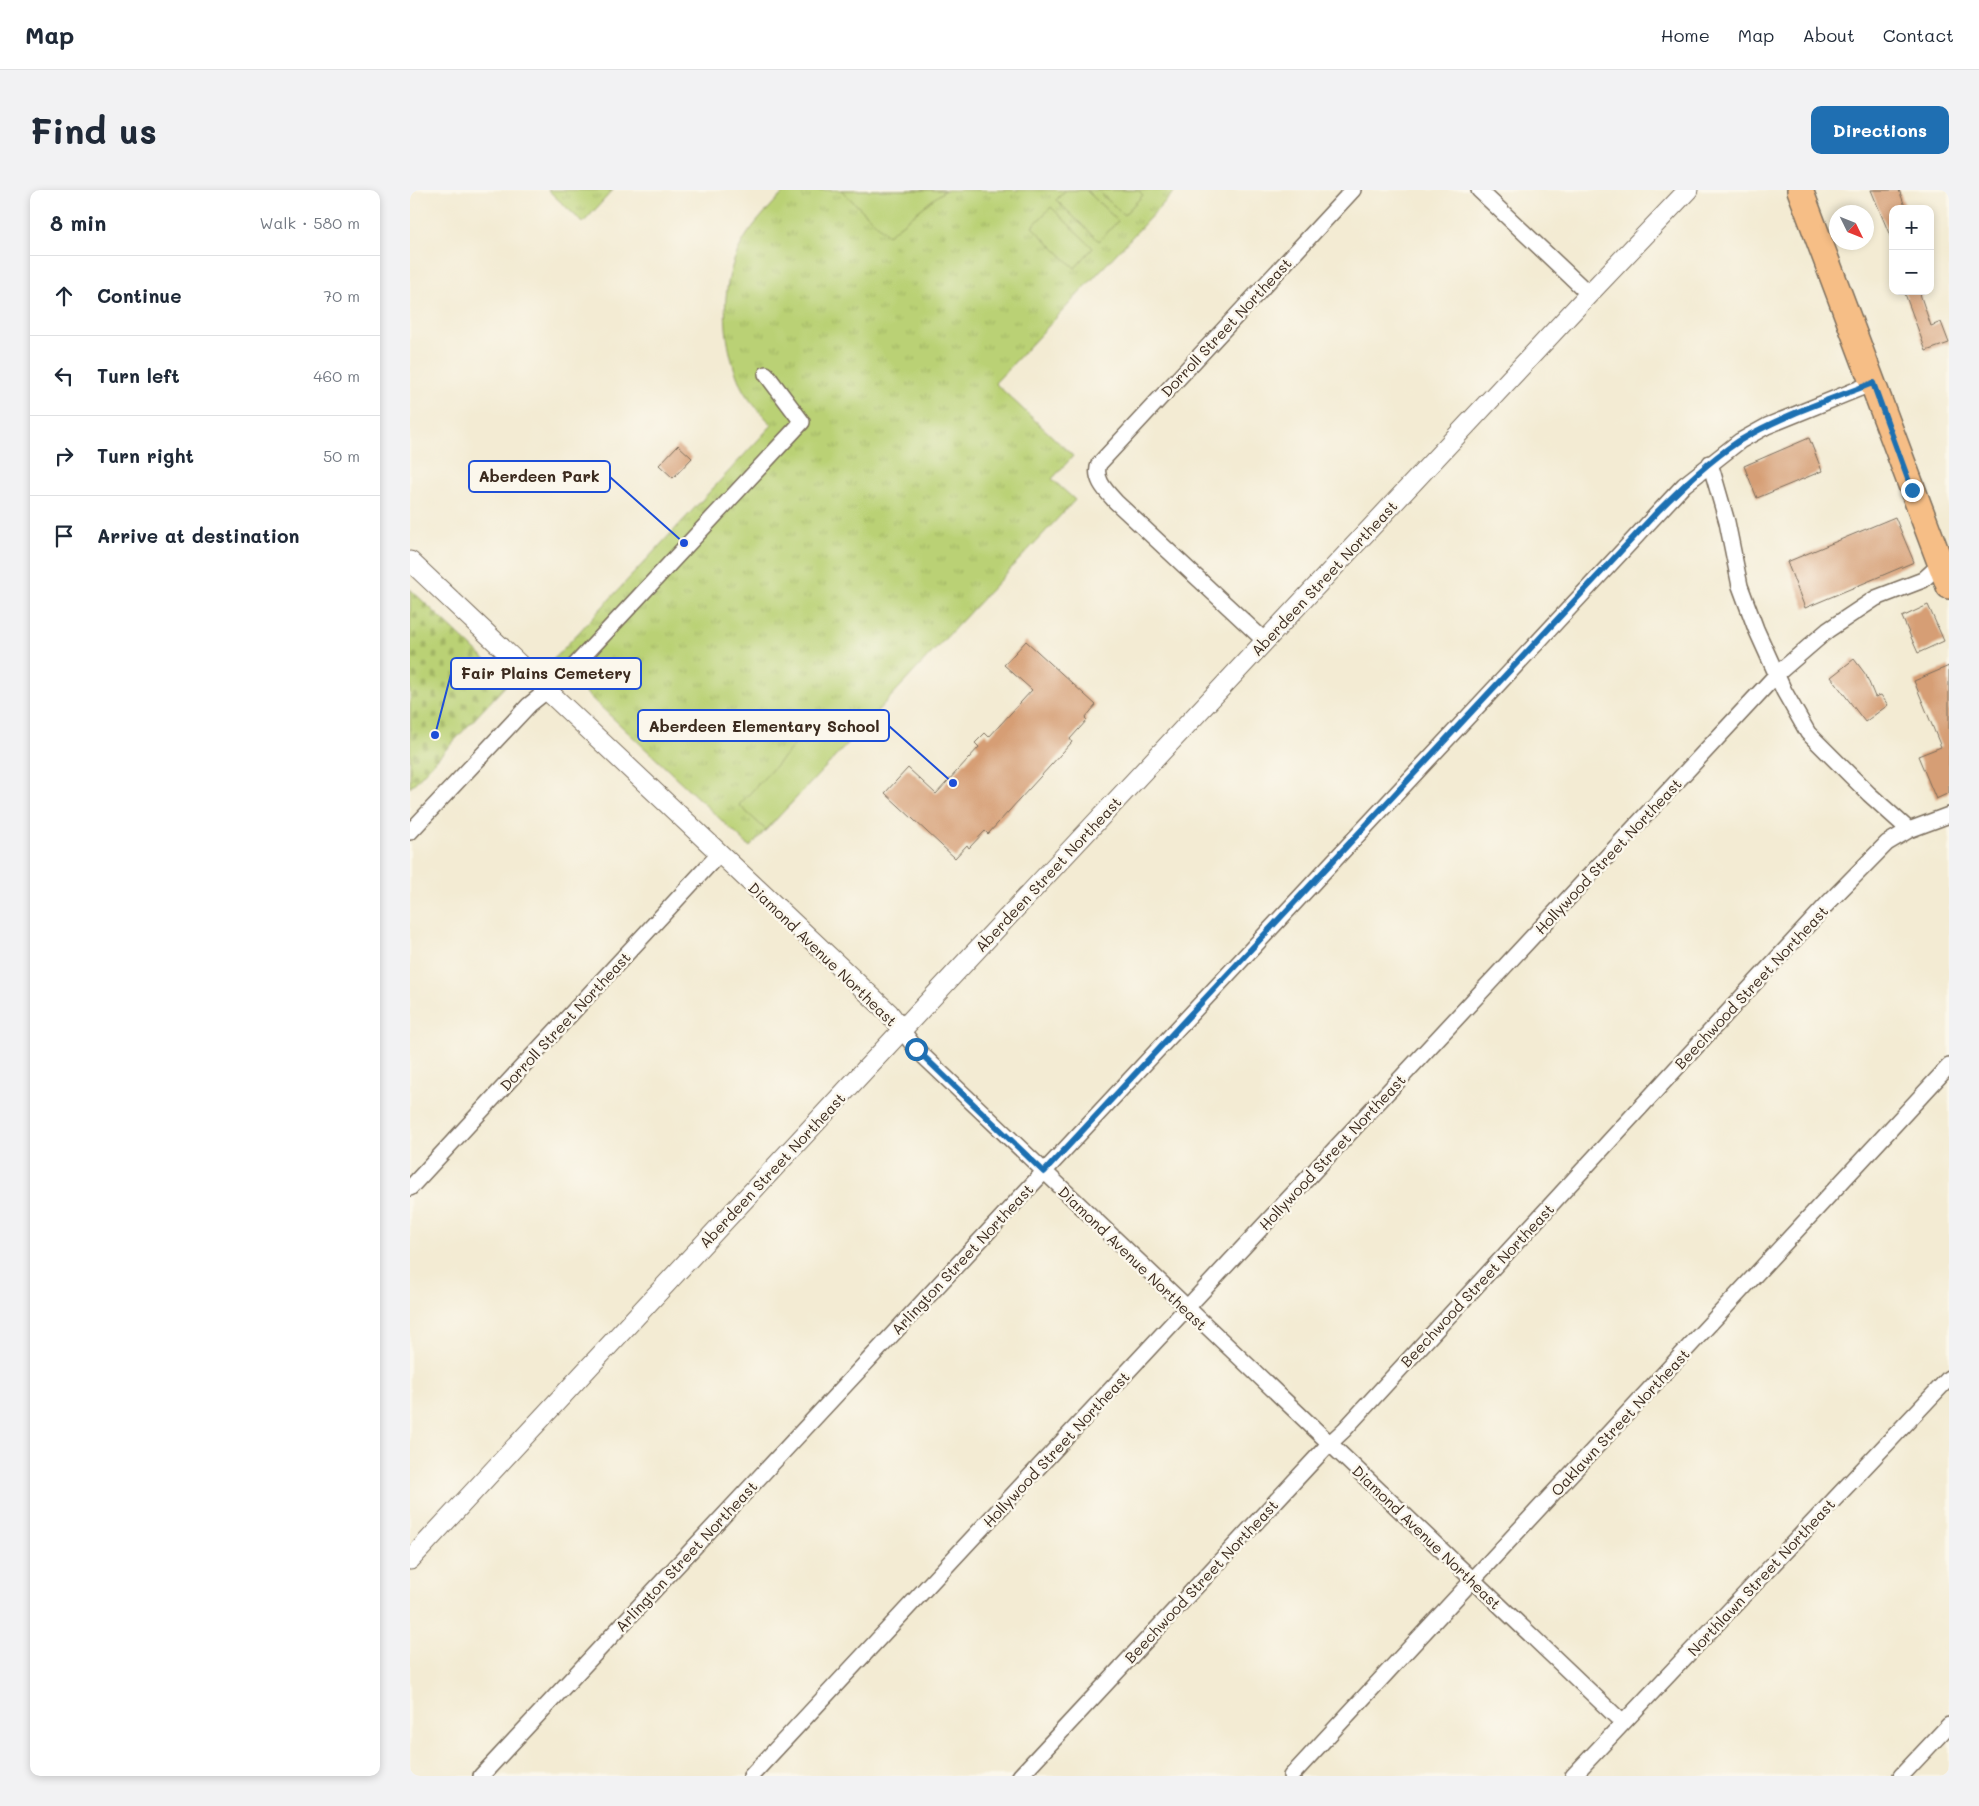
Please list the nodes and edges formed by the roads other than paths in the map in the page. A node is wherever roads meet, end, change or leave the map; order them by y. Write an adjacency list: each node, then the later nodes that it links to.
1 (1353, 190): 11 (street, Dorroll Street Northeast)
2 (1479, 190): 5 (street)
3 (1688, 190): 5 (street, Aberdeen Street Northeast)
4 (1800, 190): 7 (main road)
5 (1589, 294): 11 (street, Aberdeen Street Northeast)
6 (766, 374): 13 (street)
7 (1873, 383): 8 (street, Arlington Street Northeast); 10 (main road)
8 (1710, 463): 12 (street); 20 (street, Arlington Street Northeast)
9 (410, 561): 13 (street, Diamond Avenue Northeast)
10 (1946, 569): 12 (street, Hollywood Street Northeast)
11 (1265, 642): 18 (street, Aberdeen Street Northeast)
12 (1777, 674): 15 (street); 22 (street, Hollywood Street Northeast)
13 (547, 690): 16 (street); 17 (street, Diamond Avenue Northeast)
14 (1949, 815): 15 (street, Beechwood Street Northeast)
15 (1909, 830): 24 (street, Beechwood Street Northeast)
16 (410, 832)
17 (720, 854): 18 (street, Diamond Avenue Northeast); 21 (street, Dorroll Street Northeast)
18 (902, 1030): 20 (street, Diamond Avenue Northeast); 25 (street, Aberdeen Street Northeast)
19 (1949, 1066): 26 (street, Oaklawn Street Northeast)
20 (1044, 1172): 22 (street, Diamond Avenue Northeast); 29 (street, Arlington Street Northeast)
21 (410, 1188)
22 (1186, 1308): 24 (street, Diamond Avenue Northeast); 30 (street, Hollywood Street Northeast)
23 (1949, 1378): 27 (street, Northlawn Street Northeast)
24 (1329, 1444): 26 (street, Diamond Avenue Northeast); 31 (street, Beechwood Street Northeast)
25 (410, 1560)
26 (1473, 1581): 27 (street, Diamond Avenue Northeast); 32 (street, Oaklawn Street Northeast)
27 (1623, 1723): 33 (street, Northlawn Street Northeast)
28 (1949, 1725): 34 (street)
29 (481, 1776)
30 (751, 1776)
31 (1020, 1776)
32 (1291, 1776)
33 (1573, 1776)
34 (1901, 1776)

